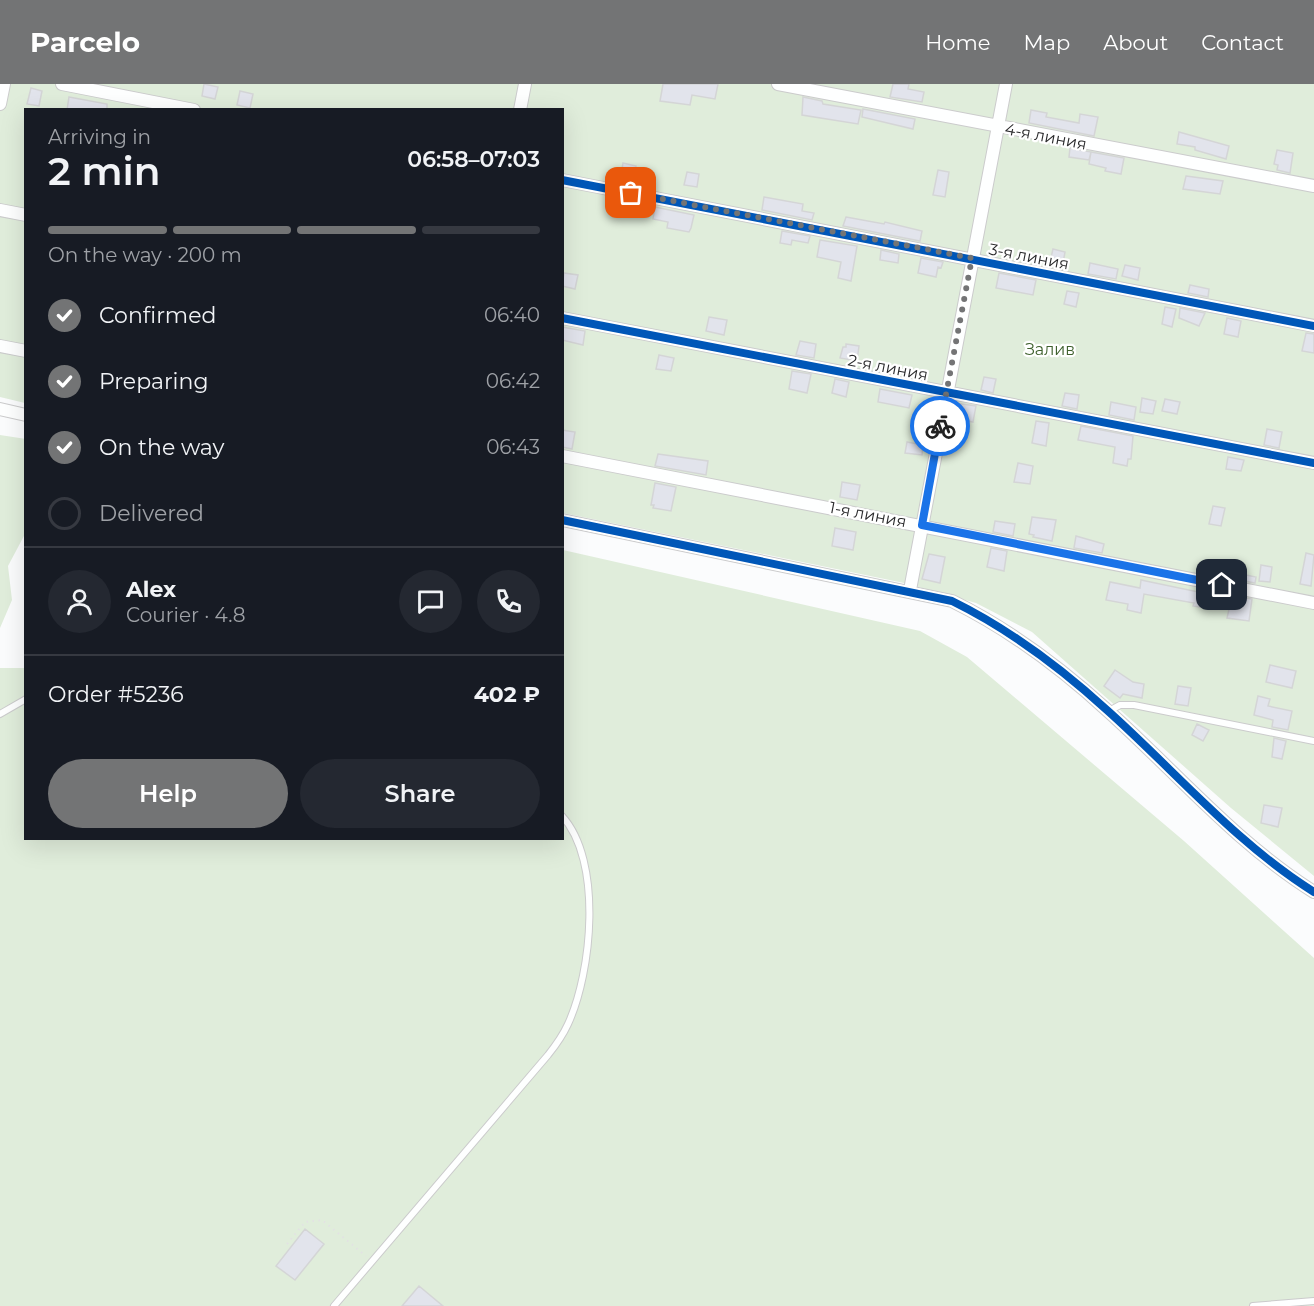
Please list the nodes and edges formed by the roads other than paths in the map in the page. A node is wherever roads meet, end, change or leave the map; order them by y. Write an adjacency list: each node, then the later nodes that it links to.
1 (4, 84): 6 (street)
2 (63, 84): 7 (street)
3 (525, 84): 8 (street)
4 (778, 84): 9 (street, 4-я линия)
5 (1006, 84): 9 (street)
6 (0, 104)
7 (184, 108)
8 (520, 108)
9 (998, 126): 11 (street, 4-я линия); 14 (street)
10 (564, 180): 14 (street, 3-я линия)
11 (1314, 186)
12 (0, 210): 13 (street)
13 (24, 216)
14 (972, 258): 16 (street, 3-я линия); 19 (street)
15 (564, 318): 19 (street, 2-я линия)
16 (1314, 326)
17 (0, 346): 18 (street)
18 (24, 351)
19 (946, 392): 23 (street, 2-я линия); 25 (street)
20 (0, 409): 21 (street)
21 (24, 415)
22 (564, 456): 25 (street, 1-я линия)
23 (1314, 463)
24 (564, 520): 26 (street)
25 (922, 525): 26 (street); 27 (street, 1-я линия)
26 (910, 590): 29 (street)
27 (1314, 603)
28 (24, 700): 30 (lane)
29 (1108, 711): 31 (lane); 33 (street)
30 (0, 714)
31 (1314, 741)
32 (564, 819): 35 (lane)
33 (1314, 892)
34 (1314, 1301): 36 (lane)
35 (334, 1306)
36 (1253, 1306)

